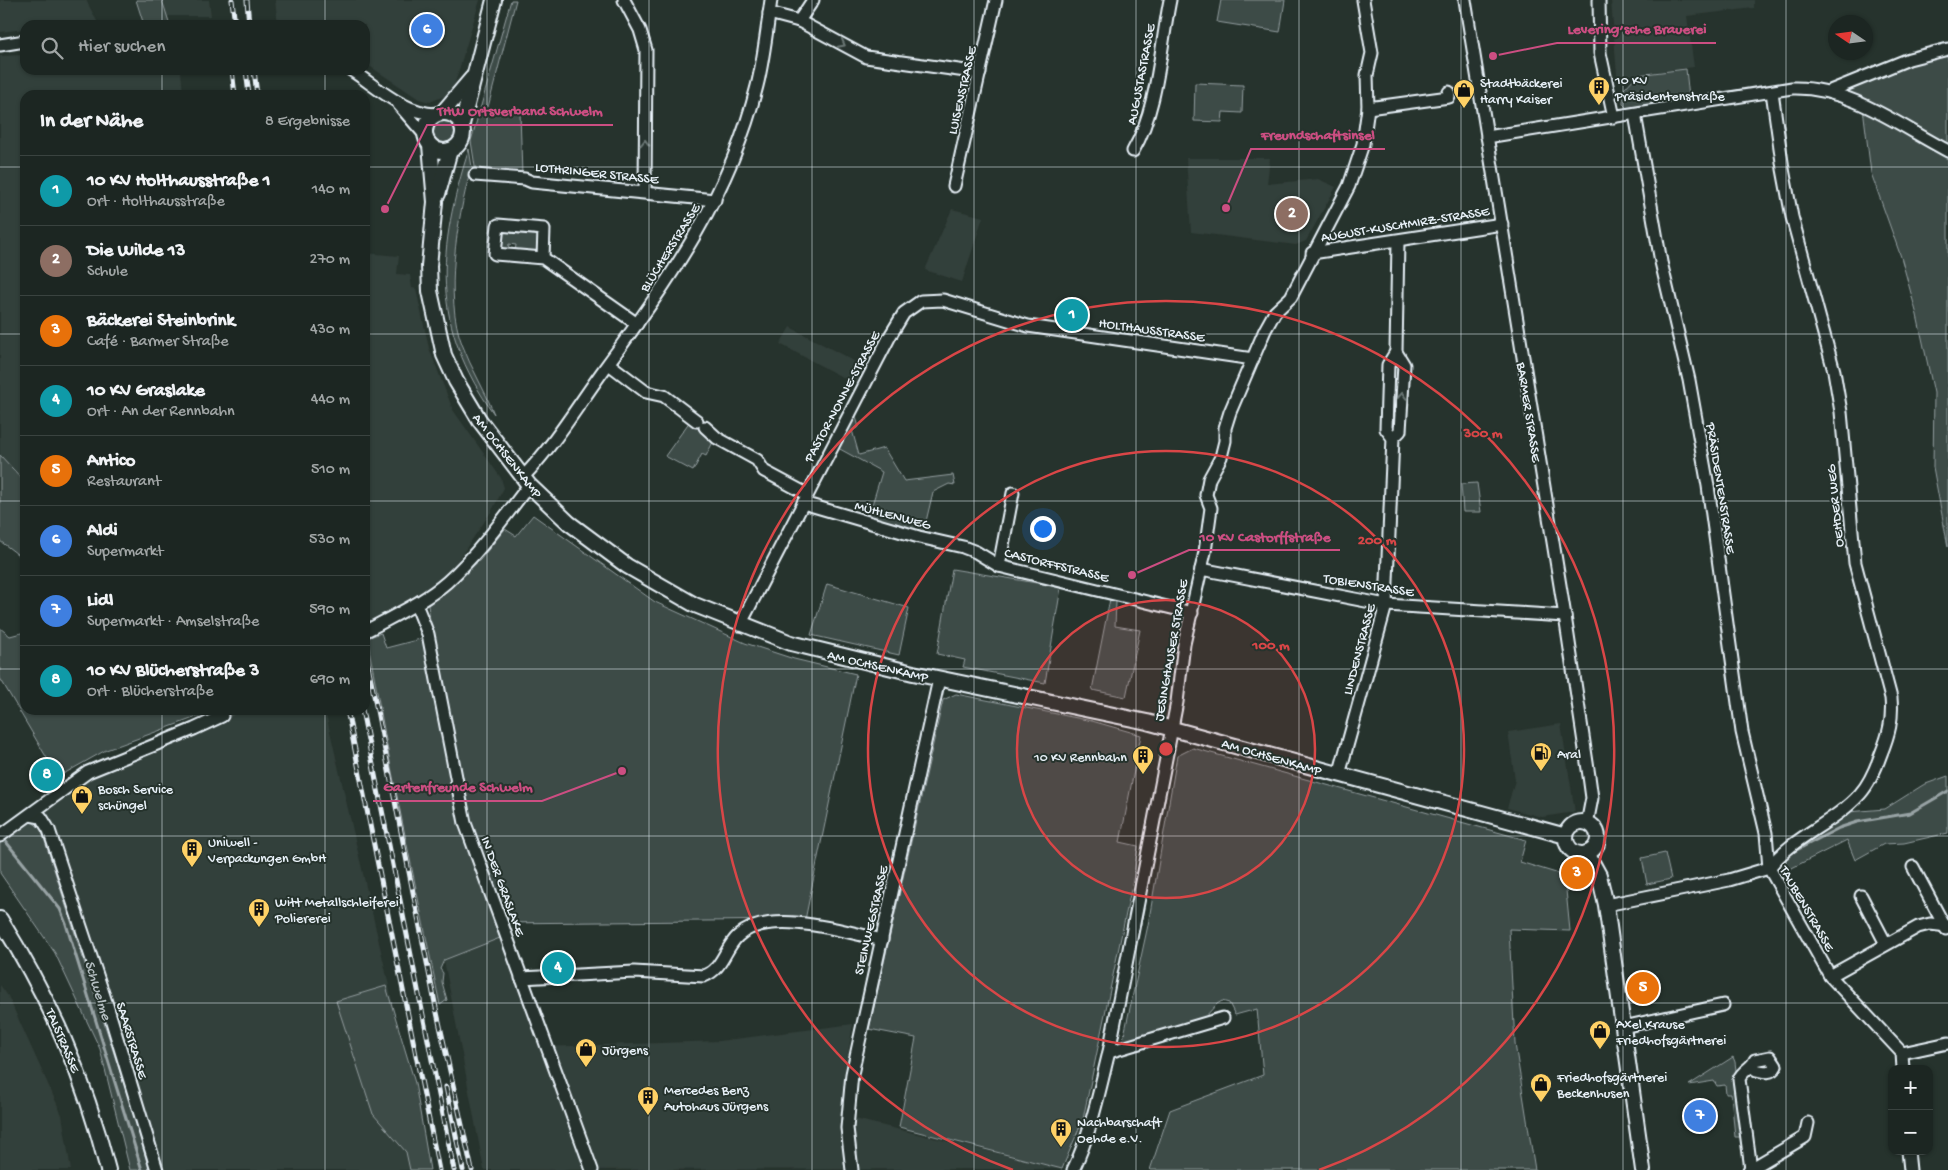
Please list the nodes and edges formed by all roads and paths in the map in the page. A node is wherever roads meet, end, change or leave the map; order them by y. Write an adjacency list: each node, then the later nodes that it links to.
1 (494, 0): 17 (main road)
2 (624, 0): 34 (street, one-way to 2)
3 (771, 0): 10 (street, BLÜCHERSTRASSE)
4 (813, 0): 11 (street)
5 (996, 0): 15 (street, LUISENSTRASSE)
6 (1170, 0): 30 (street, AUGUSTASTRASSE)
7 (1363, 0): 22 (street, JESINGHAUSER STRASSE)
8 (1465, 0): 27 (street, BARMER STRASSE)
9 (1599, 0): 25 (street)
10 (770, 12): 11 (street); 35 (street, BLÜCHERSTRASSE)
11 (799, 21): 15 (street, one-way to 15)
12 (20, 43): 13 (street)
13 (0, 45)
14 (1948, 49): 18 (street)
15 (980, 72): 33 (street, LUISENSTRASSE)
16 (358, 75): 21 (street)
17 (472, 78): 23 (main road); 26 (main road)
18 (1830, 91): 20 (street); 31 (street)
19 (1449, 92): 22 (street)
20 (1772, 92): 24 (street); 67 (street, OEHDER WEG)
21 (395, 100): 23 (street); 28 (street)
22 (1368, 108): 39 (street, JESINGHAUSER STRASSE)
23 (440, 113): 26 (main road); 28 (main road)
24 (1636, 114): 25 (street); 67 (street, PRÄSIDENTENSTRASSE)
25 (1614, 117): 27 (street)
26 (462, 124): 29 (main road)
27 (1487, 137): 37 (street, BARMER STRASSE)
28 (428, 140): 29 (main road); 36 (main road, AM OCHSENKAMP)
29 (450, 150): 36 (main road, AM OCHSENKAMP)
30 (1133, 151)
31 (1948, 151)
32 (474, 176): 34 (street, LOTHRINGER STRASSE)
33 (954, 186)
34 (645, 192): 35 (street, LOTHRINGER STRASSE)
35 (716, 200): 42 (street, BLÜCHERSTRASSE)
36 (435, 202): 45 (main road, AM OCHSENKAMP)
37 (1502, 224): 38 (street, AUGUST-KUSCHMIRZ-STRASSE); 54 (street, BARMER STRASSE)
38 (1398, 241): 39 (street, AUGUST-KUSCHMIRZ-STRASSE); 52 (street, LINDENSTRASSE)
39 (1312, 253): 43 (street, JESINGHAUSER STRASSE)
40 (543, 258): 40 (street); 42 (street)
41 (904, 313): 43 (street, HOLTHAUSSTRASSE); 47 (street, PASTOR-NONNE-STRASSE)
42 (637, 324): 44 (street, BLÜCHERSTRASSE)
43 (1253, 359): 50 (street, JESINGHAUSER STRASSE)
44 (608, 364): 45 (street, BLÜCHERSTRASSE); 47 (street)
45 (526, 481): 51 (street, BLÜCHERSTRASSE); 55 (main road, AM OCHSENKAMP)
46 (1013, 493): 49 (street)
47 (805, 498): 48 (street, MÜHLENWEG); 55 (street, PASTOR-NONNE-STRASSE)
48 (976, 552): 49 (street, CASTORFFSTRASSE)
49 (998, 566): 53 (street, CASTORFFSTRASSE)
50 (1201, 569): 52 (street, TOBIENSTRASSE); 53 (street, JESINGHAUSER STRASSE)
51 (416, 604): 56 (street, BLÜCHERSTRASSE); 75 (street, IN DER GRASLAKE)
52 (1386, 605): 54 (street, TOBIENSTRASSE); 60 (street, LINDENSTRASSE)
53 (1192, 613): 59 (street, JESINGHAUSER STRASSE)
54 (1565, 616): 62 (street, BARMER STRASSE)
55 (740, 625): 57 (main road, AM OCHSENKAMP)
56 (370, 629)
57 (939, 679): 59 (main road, AM OCHSENKAMP); 72 (street, STEINWEGSTRASSE)
58 (222, 716): 61 (street)
59 (1172, 728): 60 (main road, AM OCHSENKAMP); 80 (street, JESINGHAUSER STRASSE)
60 (1339, 775): 64 (main road, AM OCHSENKAMP)
61 (30, 815): 63 (street); 88 (street, SAARSTRASSE)
62 (1586, 824): 64 (main road); 65 (main road)
63 (4, 832)
64 (1566, 836): 65 (main road)
65 (1587, 853): 69 (main road)
66 (1913, 867): 71 (street)
67 (1768, 868): 69 (street, TAUBENSTRASSE); 74 (street, TAUBENSTRASSE)
68 (1861, 896): 73 (street)
69 (1606, 905): 78 (main road)
70 (0, 919): 87 (main road, TALSTRASSE)
71 (1947, 928): 73 (street)
72 (882, 940): 75 (street); 90 (street, STEINWEGSTRASSE)
73 (1886, 944): 74 (street)
74 (1830, 976): 81 (street, TAUBENSTRASSE)
75 (521, 978): 89 (street, IN DER GRASLAKE)
76 (1723, 1005): 78 (street)
77 (1223, 1018): 80 (street)
78 (1624, 1027): 92 (main road)
79 (1948, 1043): 81 (street)
80 (1109, 1052): 91 (street, JESINGHAUSER STRASSE)
81 (1902, 1053): 83 (street)
82 (1753, 1065): 86 (street)
83 (1903, 1065)
84 (1808, 1123): 86 (street)
85 (1908, 1155): 93 (street)
86 (1750, 1169)
87 (108, 1170)
88 (157, 1170)
89 (592, 1170)
90 (852, 1170)
91 (1073, 1170)
92 (1643, 1170)
93 (1910, 1170)

